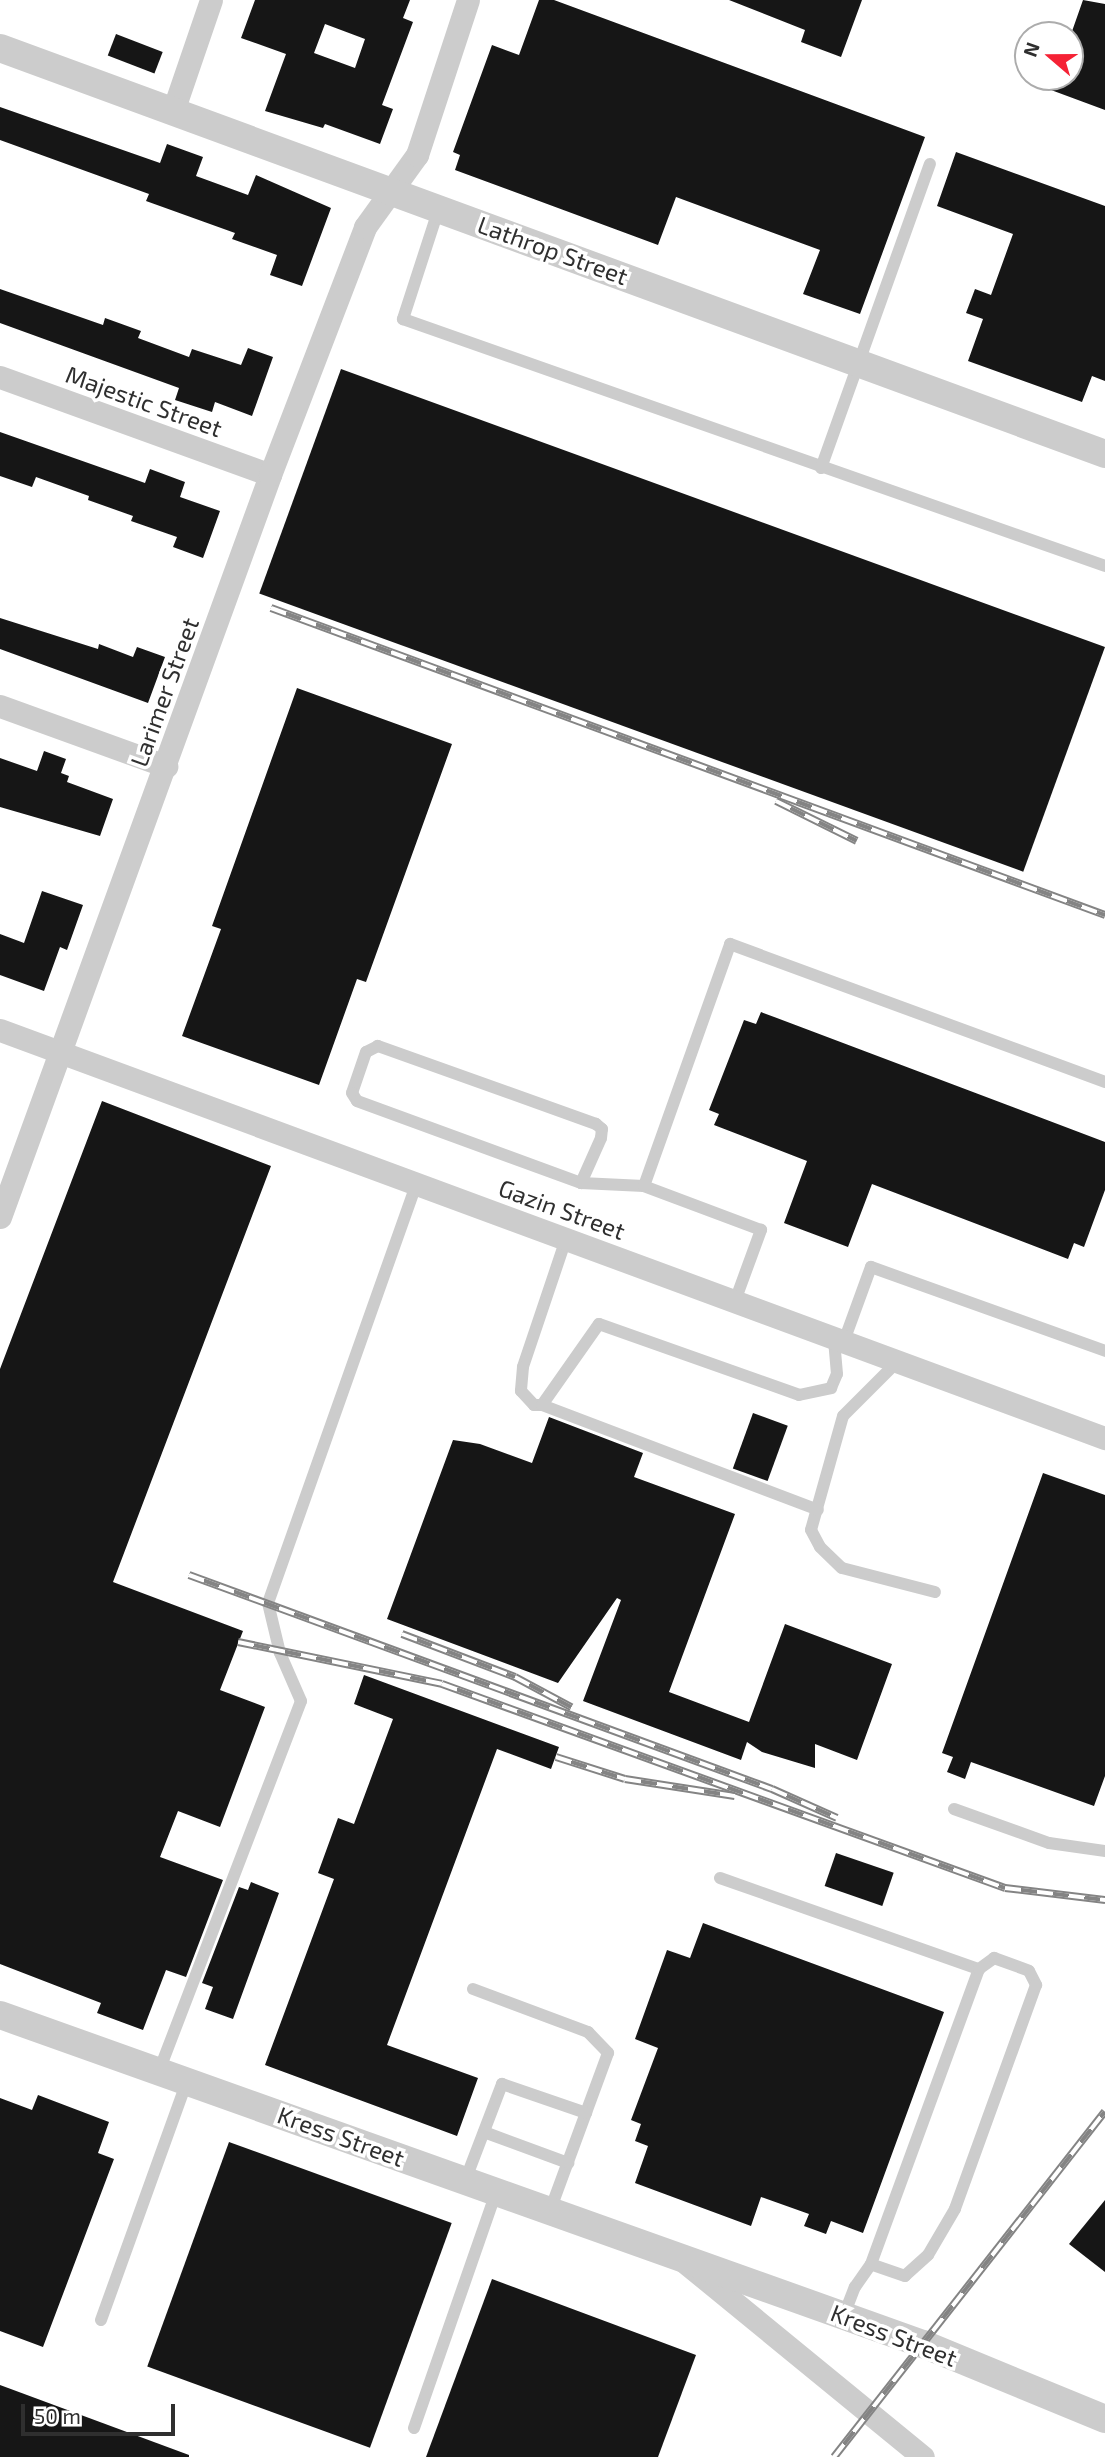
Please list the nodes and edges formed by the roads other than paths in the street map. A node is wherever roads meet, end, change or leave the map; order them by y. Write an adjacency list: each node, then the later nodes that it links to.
1 (211, 0): 4 (street)
2 (468, 0): 6 (street, Larimer Street)
3 (0, 48): 4 (street, Lathrop Street)
4 (173, 111): 6 (street, Lathrop Street)
5 (930, 164): 8 (lane)
6 (391, 192): 7 (street, Lathrop Street); 12 (street, Larimer Street)
7 (439, 208): 8 (street, Lathrop Street); 11 (lane)
8 (858, 362): 10 (street, Lathrop Street); 11 (lane)
9 (0, 377): 12 (street, Majestic Street)
10 (1105, 454)
11 (821, 468): 13 (lane)
12 (270, 475): 15 (street, Larimer Street)
13 (1105, 566)
14 (0, 705): 15 (street)
15 (166, 766): 17 (street, Larimer Street)
16 (0, 1030): 17 (street, Gazin Street)
17 (61, 1053): 20 (street, Gazin Street); 22 (street, Larimer Street)
18 (1105, 1082): 21 (lane)
19 (581, 1183): 19 (lane); 21 (lane)
20 (416, 1184): 23 (street, Gazin Street); 38 (lane)
21 (644, 1186): 24 (lane)
22 (0, 1217)
23 (566, 1239): 24 (street, Gazin Street); 28 (lane)
24 (735, 1301): 25 (street, Gazin Street)
25 (839, 1340): 26 (lane); 27 (street, Gazin Street); 28 (lane)
26 (1105, 1351)
27 (897, 1362): 29 (street, Gazin Street); 30 (lane)
28 (542, 1405): 30 (lane)
29 (1105, 1438)
30 (818, 1510): 31 (lane)
31 (935, 1592)
32 (954, 1809): 33 (lane)
33 (1105, 1851)
34 (720, 1878): 35 (lane)
35 (979, 1969): 47 (lane); 47 (lane)
36 (473, 1989): 40 (lane)
37 (0, 2015): 38 (street, Kress Street)
38 (159, 2071): 39 (street, Kress Street)
39 (187, 2081): 43 (street, Kress Street); 49 (lane)
40 (586, 2113): 41 (lane); 42 (lane)
41 (484, 2132): 42 (lane); 43 (lane)
42 (568, 2163): 45 (lane)
43 (465, 2181): 44 (street, Kress Street)
44 (496, 2193): 45 (street, Kress Street); 51 (lane)
45 (550, 2212): 46 (street, Kress Street)
46 (681, 2259): 48 (street, Kress Street); 52 (street, Kress Street)
47 (871, 2264): 48 (lane)
48 (844, 2315): 50 (street, Kress Street)
49 (101, 2320)
50 (1105, 2419)
51 (414, 2428)
52 (923, 2457)

